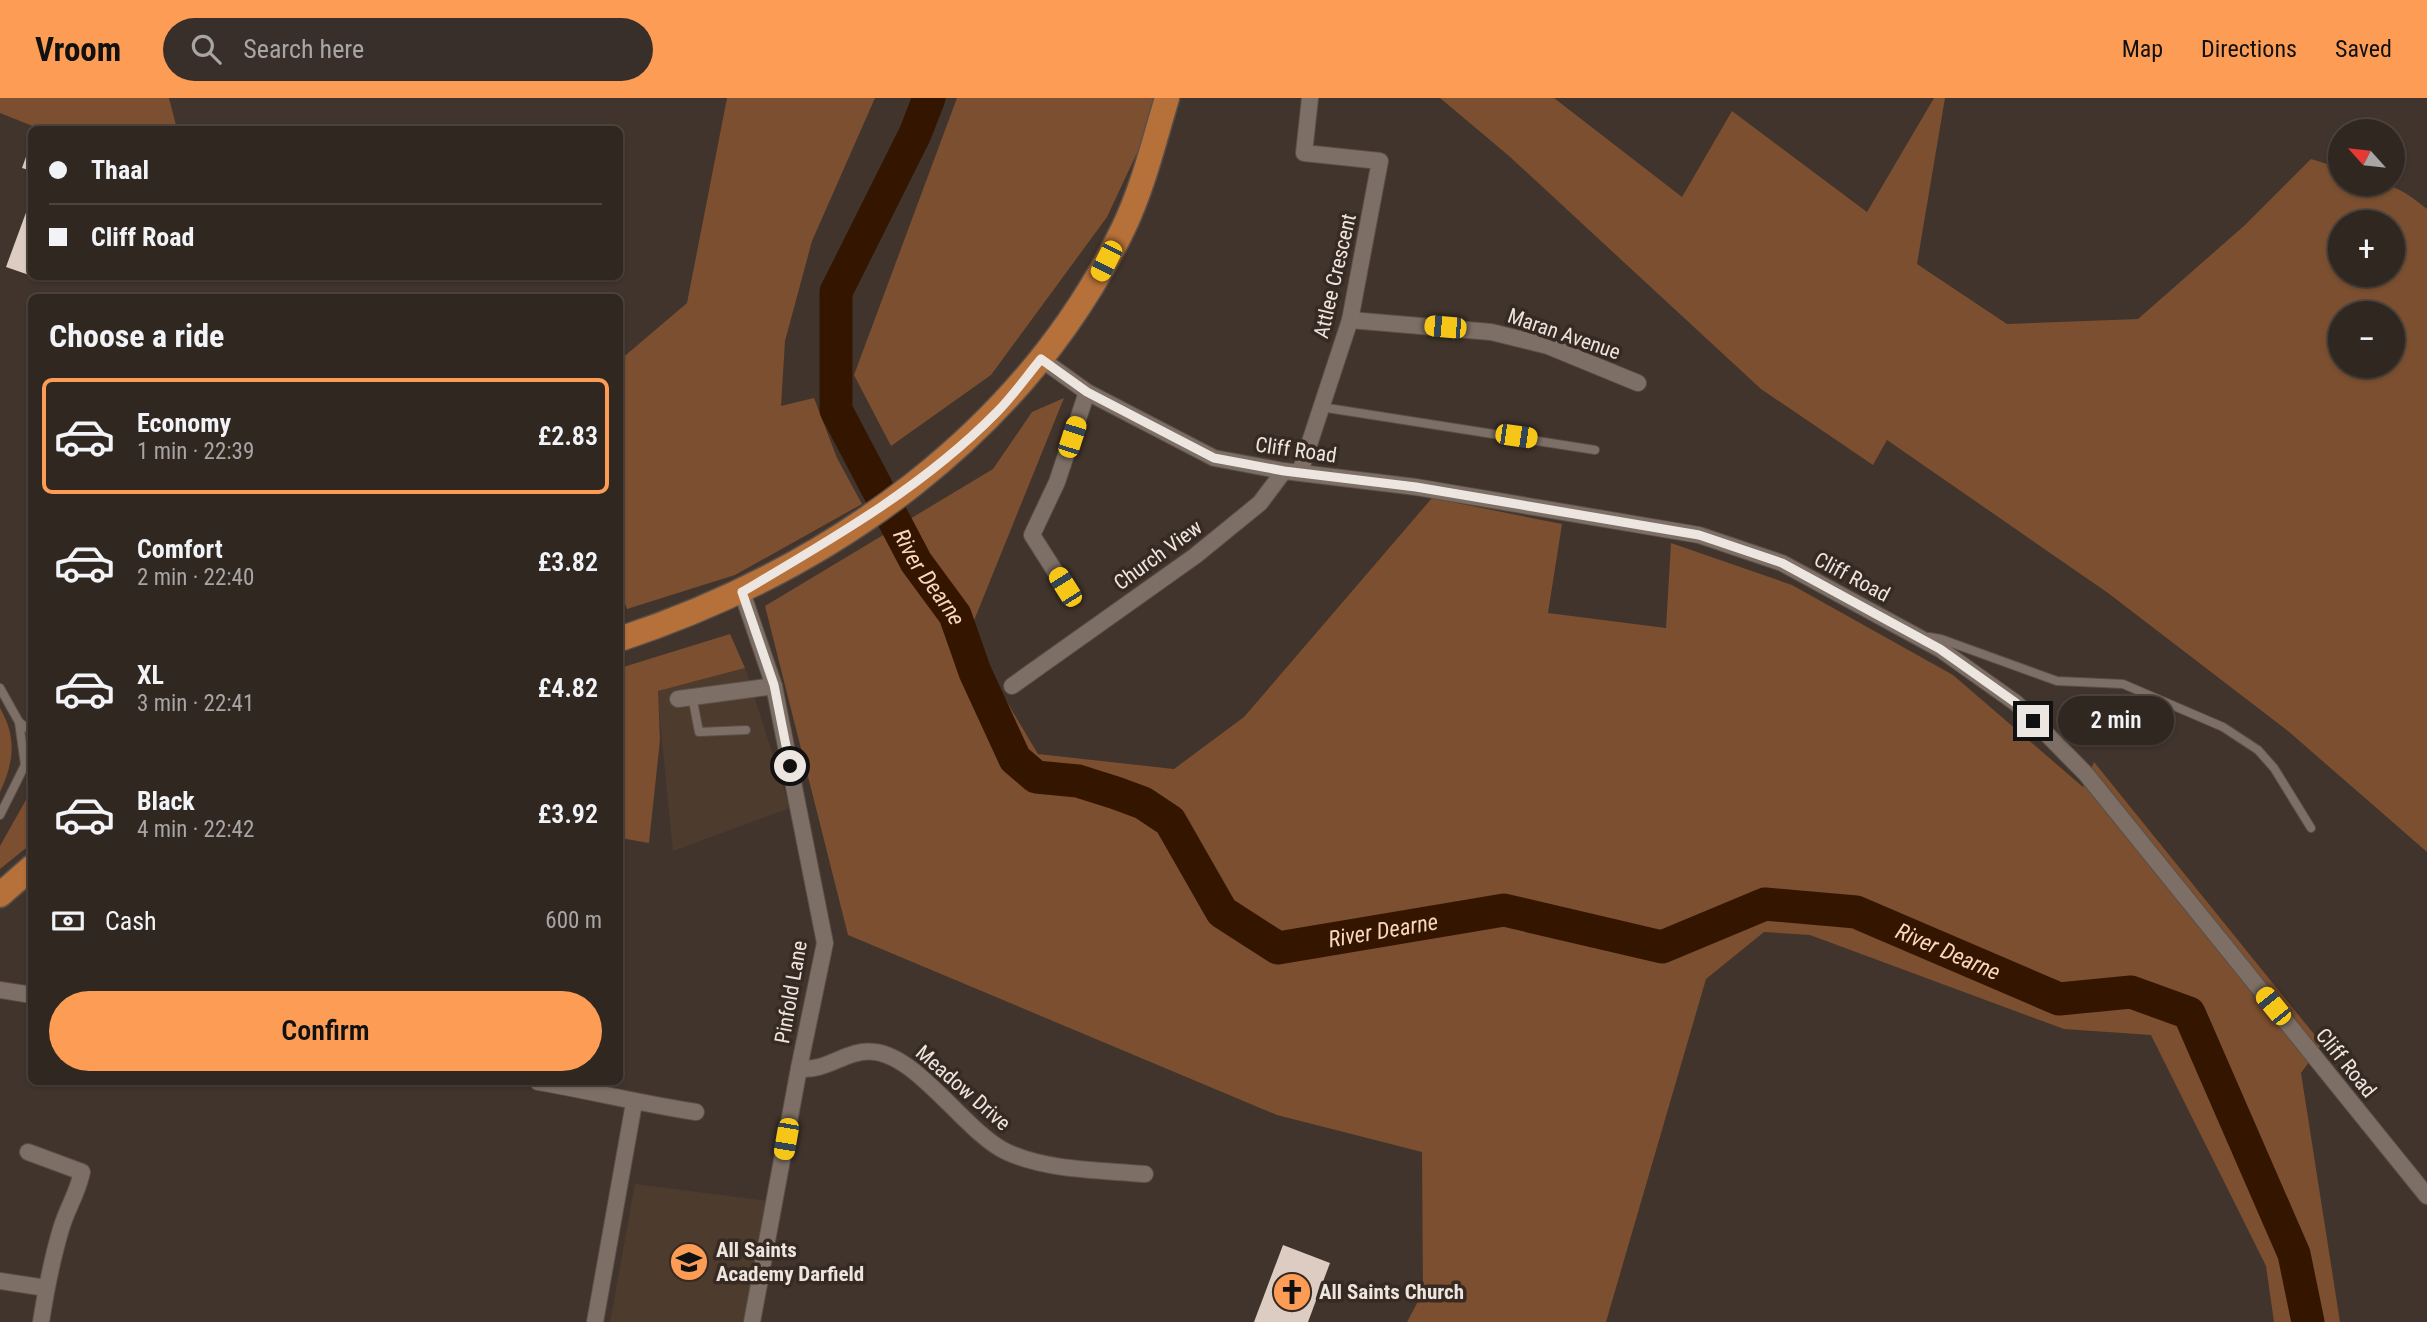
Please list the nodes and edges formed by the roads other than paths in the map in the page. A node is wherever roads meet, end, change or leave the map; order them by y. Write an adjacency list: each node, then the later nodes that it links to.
1 (1167, 98): 4 (highway)
2 (1310, 98): 3 (street, Attlee Crescent)
3 (1350, 320): 5 (street, Maran Avenue); 7 (street, Attlee Crescent)
4 (1041, 359): 6 (street, Cliff Road); 11 (highway)
5 (1637, 383)
6 (1087, 392): 9 (street, Cliff Road); 10 (street)
7 (1321, 407): 8 (lane); 9 (street, Attlee Crescent)
8 (1595, 450)
9 (1292, 472): 12 (street, Cliff Road); 15 (street, Church View)
10 (1065, 587)
11 (742, 592): 13 (highway); 14 (street, Pinfold Lane)
12 (1915, 635): 23 (lane); 34 (street, Cliff Road)
13 (623, 638)
14 (774, 685): 17 (street); 28 (street, Pinfold Lane)
15 (1012, 686)
16 (0, 688): 18 (lane)
17 (685, 697): 20 (lane)
18 (19, 722): 19 (lane); 21 (lane)
19 (28, 729)
20 (746, 730)
21 (28, 763): 22 (lane)
22 (0, 815)
23 (2311, 828)
24 (28, 870): 25 (highway)
25 (0, 895)
26 (0, 990): 27 (street)
27 (28, 994)
28 (799, 1068): 33 (street, Meadow Drive); 39 (street, Pinfold Lane)
29 (595, 1086): 30 (street)
30 (634, 1103): 31 (street); 38 (street)
31 (696, 1112)
32 (28, 1152): 36 (street)
33 (1145, 1174)
34 (2427, 1196)
35 (0, 1281): 36 (street)
36 (46, 1288): 37 (street)
37 (41, 1322)
38 (595, 1322)
39 (752, 1322)

